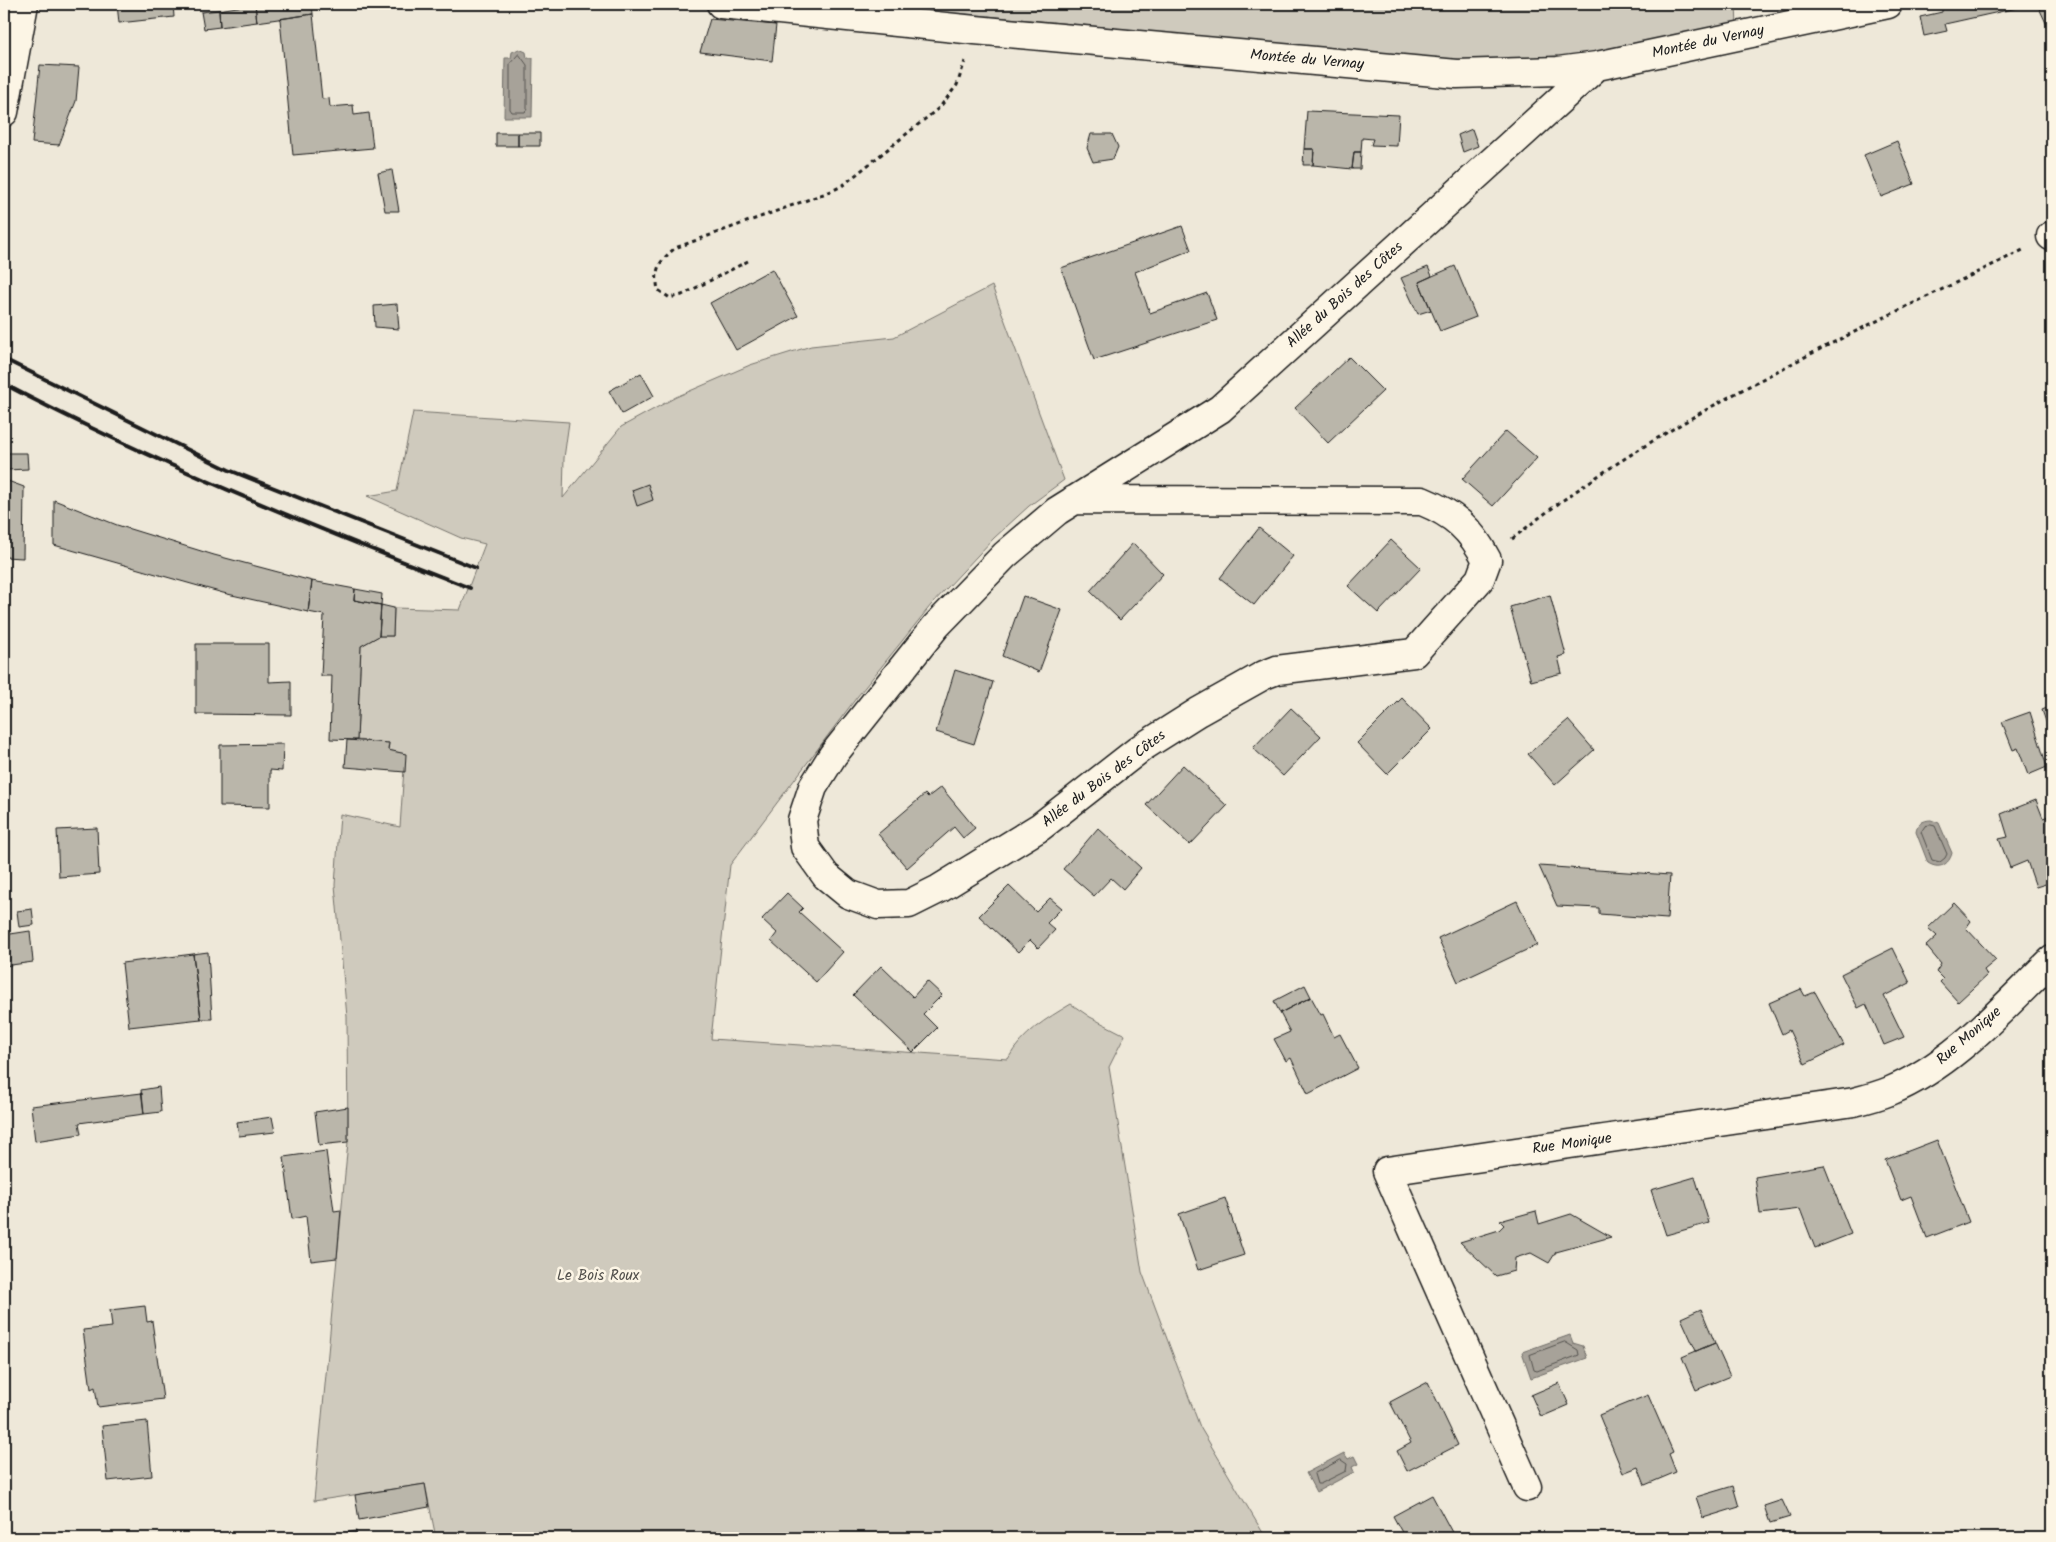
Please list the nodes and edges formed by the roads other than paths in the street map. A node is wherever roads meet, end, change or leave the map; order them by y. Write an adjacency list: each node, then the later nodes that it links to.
1 (24, 4): 5 (street)
2 (721, 4): 4 (street, Montée du Vernay)
3 (1888, 4): 4 (street, Montée du Vernay)
4 (1597, 66): 6 (street, Allée du Bois des Côtes)
5 (4, 112)
6 (1074, 500): 6 (street, Allée du Bois des Côtes)
7 (2052, 960): 8 (street, Rue Monique)
8 (1527, 1487)

